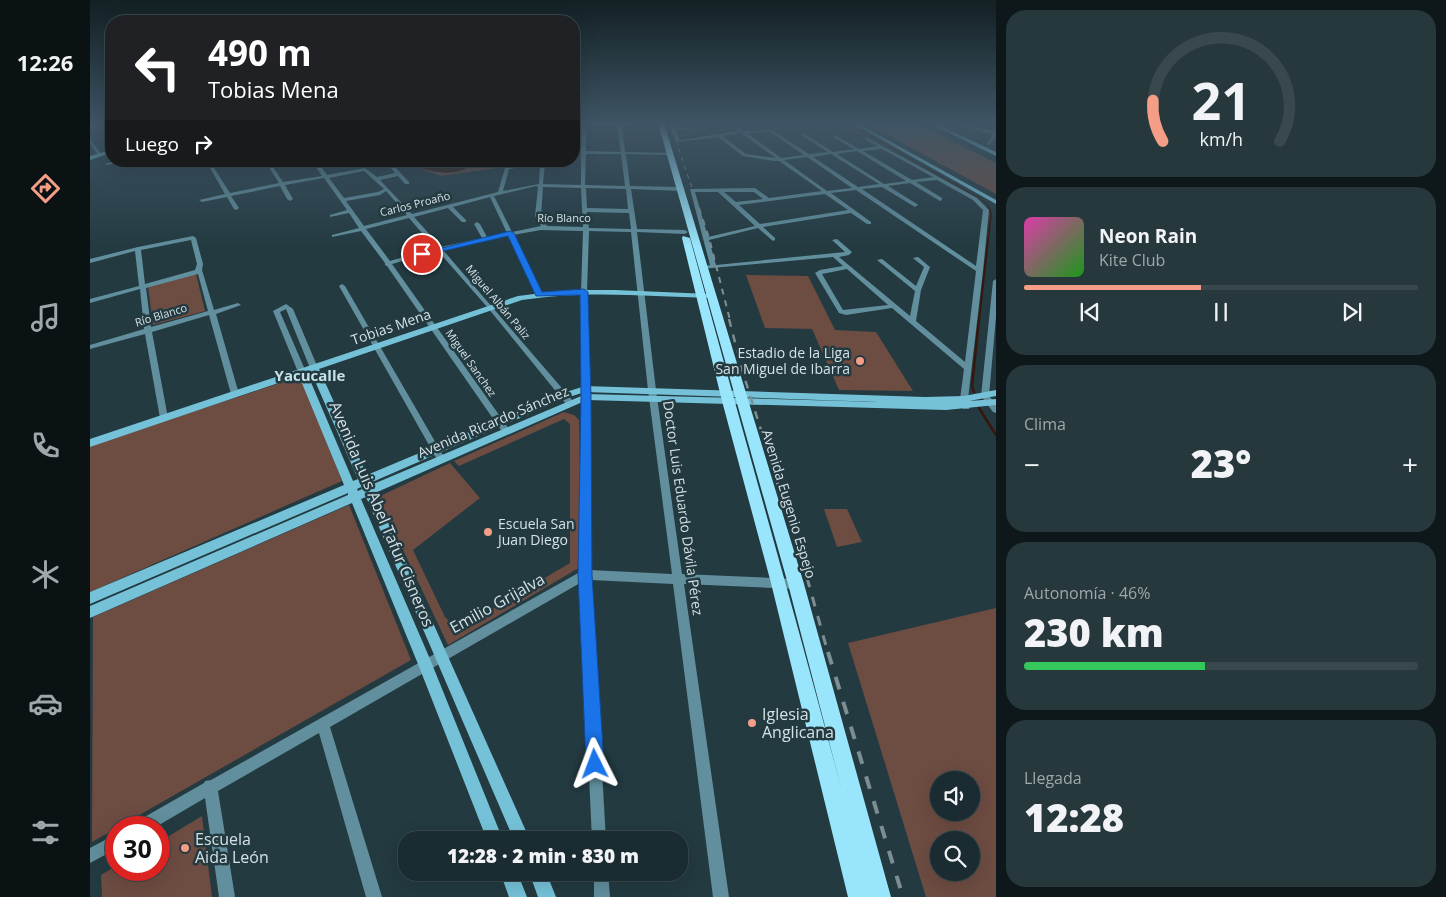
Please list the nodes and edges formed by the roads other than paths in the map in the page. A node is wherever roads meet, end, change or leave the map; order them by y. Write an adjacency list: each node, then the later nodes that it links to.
1 (583, 165): 26 (street)
2 (625, 165): 27 (street, Doctor Luis Eduardo Dávila Pérez)
3 (670, 165): 29 (main road, Avenida Eugenio Espejo)
4 (787, 165): 32 (street)
5 (821, 165): 30 (street)
6 (853, 165): 24 (street)
7 (885, 165): 22 (street)
8 (916, 165): 19 (street)
9 (929, 165): 42 (street)
10 (938, 165): 36 (street)
11 (212, 167): 34 (street)
12 (271, 167): 23 (street)
13 (318, 167): 18 (street, Miguel Sanchez)
14 (516, 167): 33 (street)
15 (543, 167): 25 (street)
16 (393, 168): 17 (street)
17 (399, 174): 20 (street); 21 (street)
18 (325, 177): 20 (street); 23 (street); 40 (street, Miguel Sanchez)
19 (940, 178): 22 (street); 78 (street)
20 (377, 179): 28 (street)
21 (407, 182)
22 (913, 182): 24 (street); 38 (street)
23 (282, 184): 34 (street); 37 (street)
24 (886, 185): 30 (street); 44 (street)
25 (541, 186): 26 (street, Carlos Proaño); 33 (street, Carlos Proaño); 58 (street)
26 (583, 186): 27 (street, Carlos Proaño); 47 (street)
27 (628, 187): 29 (street, Carlos Proaño); 49 (street, Doctor Luis Eduardo Dávila Pérez)
28 (387, 189): 40 (street); 52 (street)
29 (678, 189): 61 (main road, Avenida Eugenio Espejo); 76 (main road, Avenida Eugenio Espejo)
30 (856, 189): 32 (street); 78 (street)
31 (719, 190): 41 (street); 43 (street); 65 (street)
32 (826, 192): 41 (street); 50 (street)
33 (500, 193): 35 (street, Carlos Proaño)
34 (228, 194): 39 (street); 46 (street)
35 (491, 195): 45 (street, Carlos Proaño); 62 (street)
36 (996, 197)
37 (290, 199)
38 (940, 199)
39 (202, 200)
40 (343, 200): 48 (street, Miguel Sanchez)
41 (768, 200): 43 (street)
42 (996, 202)
43 (736, 204): 56 (street)
44 (915, 205)
45 (449, 206): 52 (street, Carlos Proaño); 53 (street)
46 (236, 208)
47 (585, 210): 49 (street); 59 (street)
48 (351, 211): 51 (street); 57 (street, Miguel Sanchez)
49 (632, 211): 60 (street, Doctor Luis Eduardo Dávila Pérez)
50 (852, 211): 54 (street); 56 (street)
51 (332, 216)
52 (409, 216): 57 (street, Carlos Proaño); 69 (street, Miguel Albán Paliz)
53 (464, 221)
54 (869, 223)
55 (477, 224): 64 (street)
56 (760, 226): 65 (street); 66 (street)
57 (362, 228): 63 (street); 74 (street, Miguel Sanchez)
58 (545, 228): 59 (street, Río Blanco); 62 (street, Río Blanco)
59 (586, 229): 60 (street, Río Blanco); 85 (street)
60 (634, 230): 61 (street, Río Blanco); 86 (street, Doctor Luis Eduardo Dávila Pérez)
61 (685, 232): 88 (main road, Avenida Eugenio Espejo)
62 (510, 233): 64 (street, Río Blanco); 87 (street)
63 (334, 236)
64 (485, 239): 69 (street, Río Blanco)
65 (707, 239): 75 (street)
66 (773, 239)
67 (835, 240): 70 (street)
68 (138, 249): 73 (street); 79 (street); 82 (street)
69 (439, 249): 74 (street, Río Blanco); 92 (street, Miguel Albán Paliz)
70 (834, 255): 75 (street); 77 (street)
71 (916, 258): 84 (street)
72 (880, 260): 84 (street)
73 (90, 261)
74 (387, 264): 96 (street, Miguel Sanchez)
75 (714, 267): 76 (street)
76 (703, 268): 88 (main road, Avenida Eugenio Espejo)
77 (848, 268): 91 (street); 91 (street)
78 (980, 271): 100 (street)
79 (196, 272): 82 (street); 93 (street)
80 (996, 281): 81 (street)
81 (996, 285): 94 (street)
82 (143, 286): 89 (street); 97 (street)
83 (342, 286): 99 (street)
84 (918, 290): 95 (street)
85 (584, 292): 86 (street, Tobias Mena); 87 (street, Tobias Mena); 102 (street)
86 (640, 293): 88 (street, Tobias Mena); 105 (street, Doctor Luis Eduardo Dávila Pérez)
87 (539, 294): 92 (street, Tobias Mena)
88 (706, 296): 106 (main road, Avenida Eugenio Espejo)
89 (90, 300)
90 (238, 305): 93 (street, Río Blanco)
91 (893, 306): 95 (street)
92 (490, 307): 96 (street, Tobias Mena); 107 (street, Miguel Albán Paliz)
93 (211, 312): 97 (street, Río Blanco); 104 (street)
94 (994, 320): 109 (street)
95 (912, 321): 100 (street)
96 (434, 327): 99 (street, Tobias Mena); 111 (street, Miguel Sanchez)
97 (148, 330): 98 (street, Río Blanco); 110 (street)
98 (90, 347)
99 (376, 347): 101 (street, Tobias Mena); 113 (street)
100 (967, 368): 108 (street)
101 (308, 370): 101 (street, Avenida Luis Abel Tafur Cisneros); 104 (street, Tobias Mena); 114 (street, Avenida Luis Abel Tafur Cisneros); 115 (street, Avenida Luis Abel Tafur Cisneros)
102 (586, 393): 105 (street, Avenida Ricardo Sánchez); 107 (street, Avenida Ricardo Sánchez); 116 (street)
103 (996, 393): 109 (street, Avenida Ricardo Sánchez)
104 (235, 394): 110 (street, Tobias Mena)
105 (653, 394): 106 (street, Avenida Ricardo Sánchez); 117 (street, Doctor Luis Eduardo Dávila Pérez)
106 (733, 397): 108 (street, Avenida Ricardo Sánchez); 118 (main road, Avenida Eugenio Espejo); 119 (main road, Avenida Eugenio Espejo)
107 (566, 399): 111 (street, Avenida Ricardo Sánchez)
108 (965, 403): 109 (street, Avenida Ricardo Sánchez)
109 (992, 403)
110 (164, 418): 112 (street, Tobias Mena)
111 (503, 427): 113 (street, Avenida Ricardo Sánchez)
112 (90, 443)
113 (438, 455): 114 (street, Avenida Ricardo Sánchez)
114 (366, 485): 115 (street, Avenida Ricardo Sánchez); 122 (street, Avenida Luis Abel Tafur Cisneros)
115 (352, 492): 120 (street, Avenida Ricardo Sánchez); 121 (street, Avenida Ricardo Sánchez); 123 (street, Avenida Luis Abel Tafur Cisneros)
116 (585, 575): 117 (street); 122 (street, Emilio Grijalva); 129 (street)
117 (677, 580): 118 (street); 140 (street, Doctor Luis Eduardo Dávila Pérez)
118 (778, 583): 119 (street); 141 (main road, Avenida Eugenio Espejo)
119 (796, 584): 142 (main road, Avenida Eugenio Espejo)
120 (90, 598)
121 (90, 612)
122 (441, 654): 123 (street, Emilio Grijalva); 128 (street, Avenida Luis Abel Tafur Cisneros)
123 (425, 664): 124 (street, Emilio Grijalva); 127 (street, Avenida Luis Abel Tafur Cisneros)
124 (323, 724): 125 (street, Emilio Grijalva); 136 (street)
125 (210, 786): 126 (street, Emilio Grijalva); 135 (street)
126 (159, 816)
127 (491, 831)
128 (518, 831)
129 (599, 831)
130 (105, 847): 131 (street)
131 (90, 856)
132 (512, 881): 137 (street)
133 (541, 881): 138 (street)
134 (601, 881): 139 (street)
135 (227, 897)
136 (374, 897)
137 (518, 897)
138 (547, 897)
139 (602, 897)
140 (721, 897)
141 (859, 897)
142 (880, 897)

